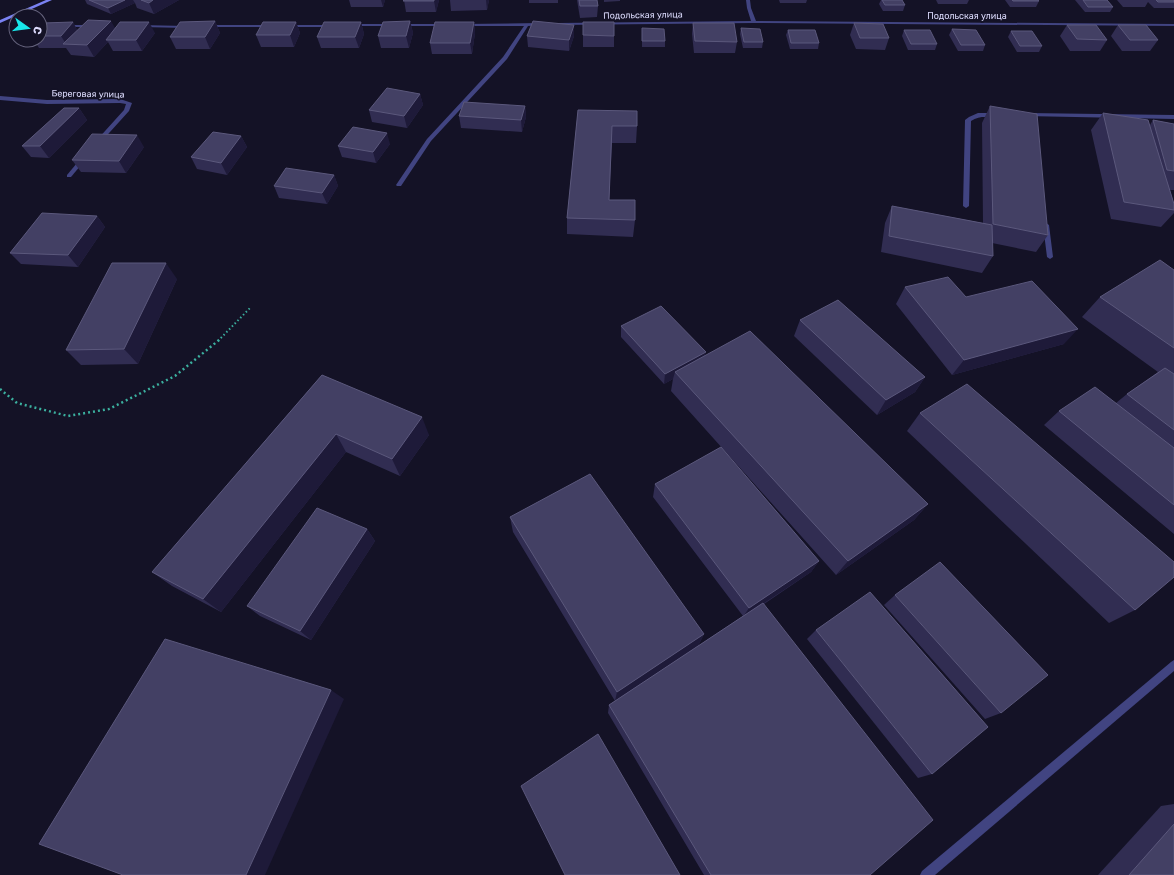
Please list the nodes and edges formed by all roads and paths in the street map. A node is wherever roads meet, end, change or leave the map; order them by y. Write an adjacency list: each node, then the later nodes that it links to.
1 (50, 0): 3 (main road)
2 (748, 0): 4 (street)
3 (32, 8)
4 (754, 22): 5 (street, Подольская улица); 9 (street, Подольская улица)
5 (527, 24): 8 (street, Подольская улица); 25 (street)
6 (48, 25): 10 (street)
7 (447, 25): 14 (street)
8 (455, 25)
9 (1174, 25)
10 (98, 26)
11 (136, 26): 15 (street)
12 (199, 26): 13 (street)
13 (335, 26)
14 (343, 26)
15 (191, 27)
16 (0, 98): 22 (street, Береговая улица)
17 (1004, 115): 26 (street)
18 (1019, 115): 19 (street)
19 (1034, 115): 20 (street); 21 (street)
20 (1174, 117)
21 (1034, 123)
22 (95, 146)
23 (90, 152): 24 (street)
24 (69, 176)
25 (399, 185)
26 (966, 206)
27 (1046, 220): 28 (street)
28 (1050, 257)
29 (250, 308): 30 (path)
30 (0, 389)
31 (1174, 665): 32 (street)
32 (926, 875)

